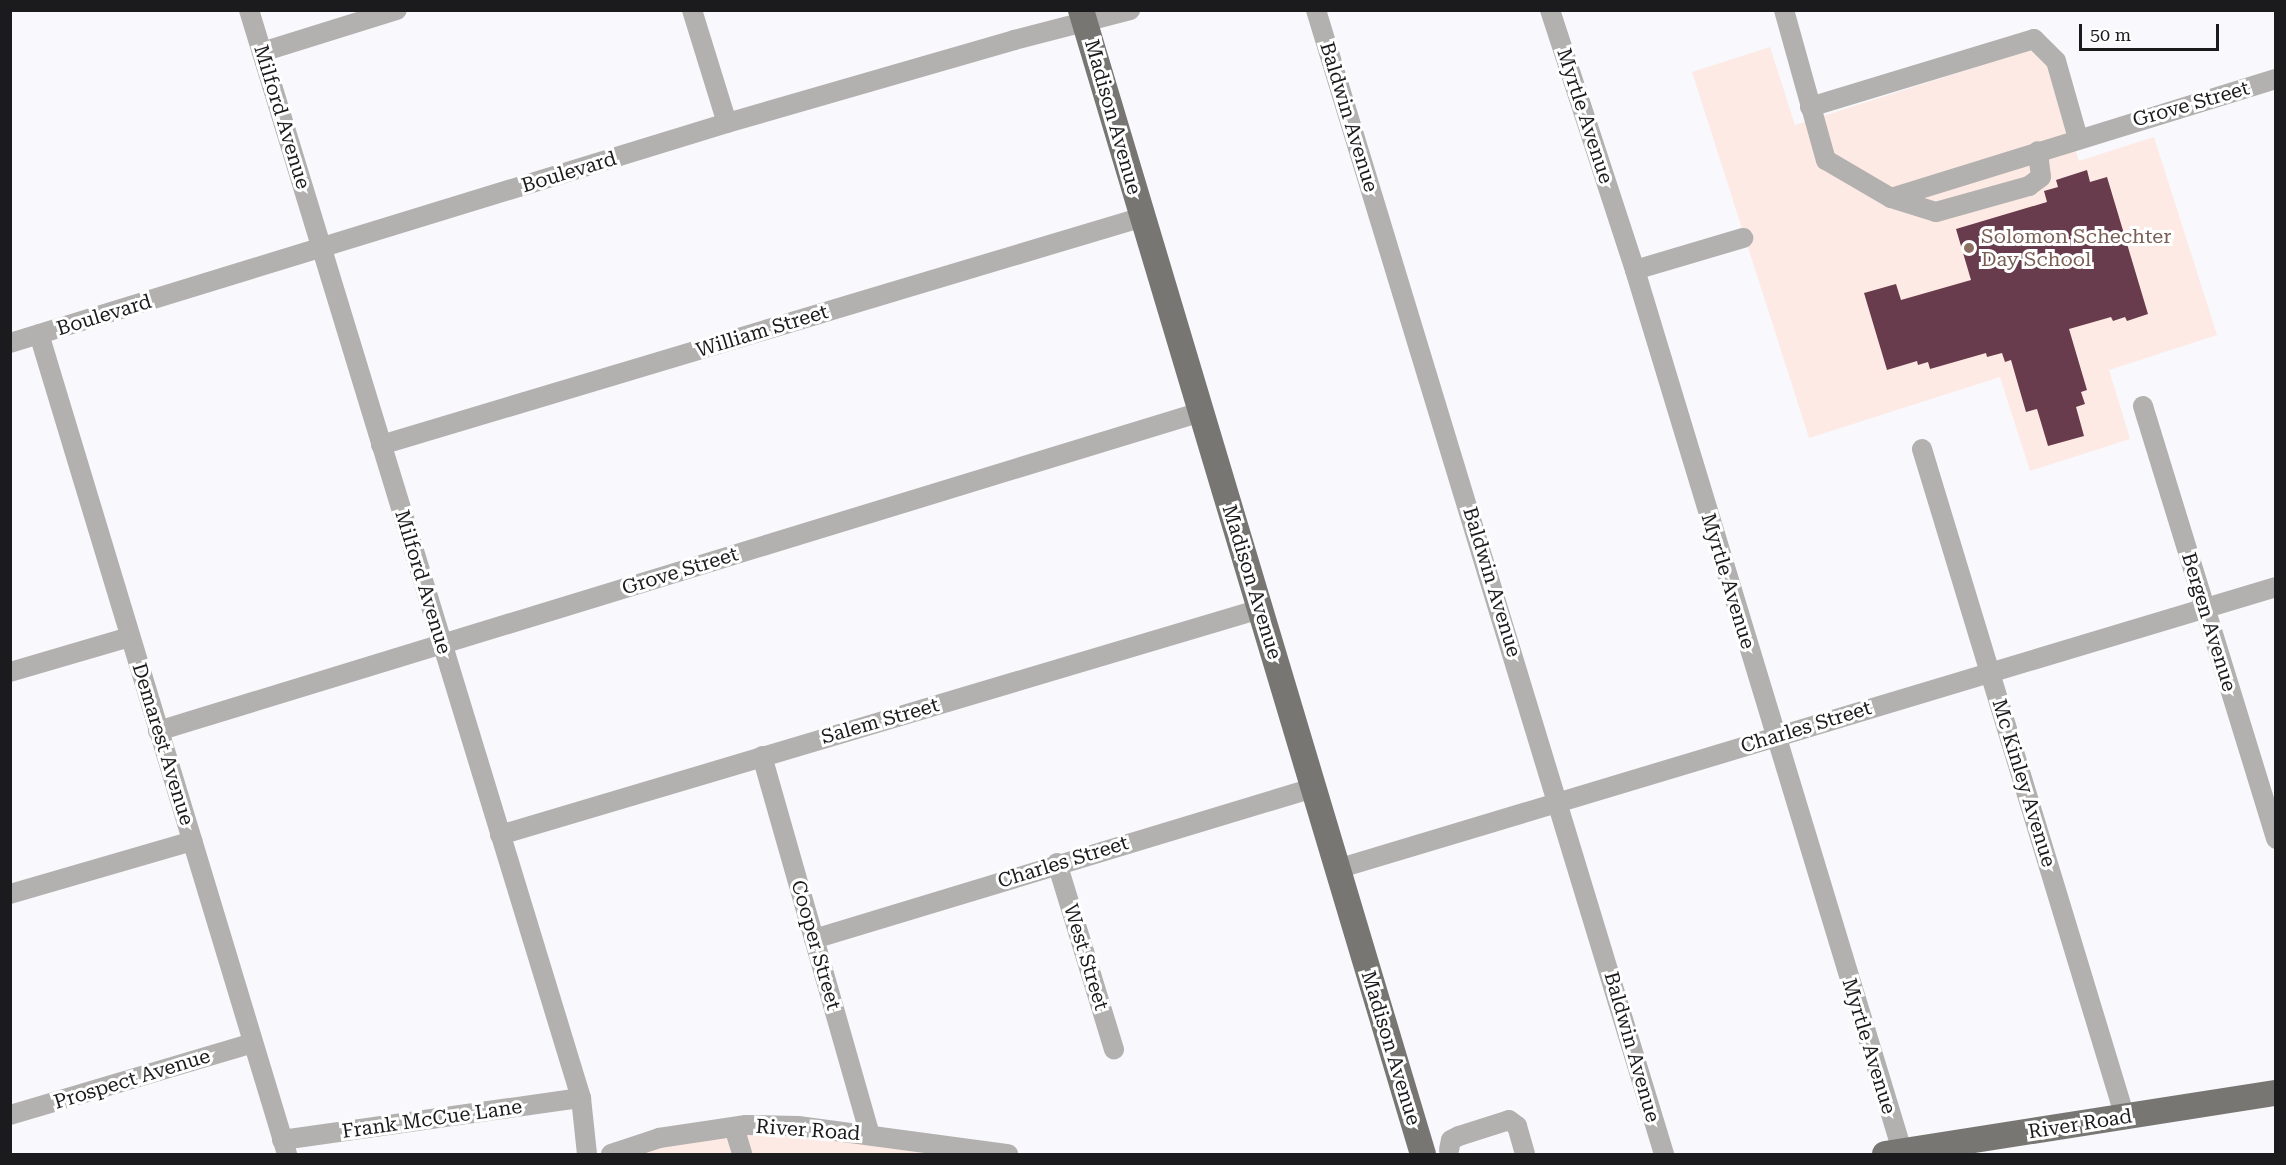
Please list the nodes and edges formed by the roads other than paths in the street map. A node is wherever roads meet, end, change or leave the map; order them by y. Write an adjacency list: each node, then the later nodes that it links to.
1 (249, 10): 9 (street, Milford Avenue)
2 (397, 10): 9 (street)
3 (692, 10): 12 (street)
4 (1130, 10): 8 (street, Boulevard)
5 (1316, 10): 37 (street, Baldwin Avenue)
6 (1550, 10): 19 (street, Myrtle Avenue)
7 (1784, 10): 11 (street)
8 (1083, 16): 12 (street, Boulevard); 16 (main road, Madison Avenue)
9 (262, 52): 18 (street, Milford Avenue)
10 (2276, 79): 13 (street, Grove Street)
11 (1807, 99): 13 (street); 15 (street)
12 (726, 123): 18 (street, Boulevard)
13 (2078, 138): 14 (street, Grove Street)
14 (2038, 151): 15 (street, Grove Street); 15 (street)
15 (1891, 198)
16 (1143, 217): 23 (main road, Madison Avenue); 24 (street, William Street)
17 (1743, 238): 19 (street)
18 (322, 248): 20 (street, Boulevard); 24 (street, Milford Avenue)
19 (1635, 270): 34 (street, Myrtle Avenue)
20 (39, 334): 21 (street, Boulevard); 29 (street, Demarest Avenue)
21 (10, 343)
22 (2143, 406): 27 (street, Bergen Avenue)
23 (1201, 412): 28 (main road, Madison Avenue); 30 (street, Grove Street)
24 (381, 445): 30 (street, Milford Avenue)
25 (1922, 449): 32 (street, Mc Kinley Avenue)
26 (2276, 587): 27 (street, Charles Street)
27 (2205, 608): 32 (street, Charles Street); 39 (street, Bergen Avenue)
28 (1260, 609): 35 (street, Salem Street); 36 (main road, Madison Avenue)
29 (130, 637): 31 (street); 33 (street, Demarest Avenue)
30 (442, 644): 33 (street, Grove Street); 38 (street, Milford Avenue)
31 (10, 672)
32 (1990, 672): 34 (street, Charles Street); 50 (street, Mc Kinley Avenue)
33 (158, 731): 40 (street, Demarest Avenue)
34 (1774, 736): 37 (street, Charles Street); 55 (street, Myrtle Avenue)
35 (762, 756): 38 (street, Salem Street); 44 (street, Cooper Street)
36 (1313, 788): 41 (street, Charles Street); 42 (main road, Madison Avenue)
37 (1559, 800): 42 (street, Charles Street); 62 (street, Baldwin Avenue)
38 (500, 835): 48 (street, Milford Avenue)
39 (2276, 839)
40 (192, 841): 43 (street); 45 (street, Demarest Avenue)
41 (1057, 863): 44 (street, Charles Street); 46 (street, West Street)
42 (1337, 869): 60 (main road, Madison Avenue)
43 (10, 894)
44 (814, 939): 52 (street, Cooper Street)
45 (253, 1043): 49 (street, Prospect Avenue); 53 (street, Demarest Avenue)
46 (1114, 1050)
47 (2276, 1093): 50 (main road, River Road)
48 (581, 1098): 53 (street, Frank McCue Lane); 56 (street, Milford Avenue)
49 (10, 1115)
50 (2125, 1117): 55 (main road, River Road)
51 (734, 1127): 52 (street, River Road); 57 (street, River Road); 58 (street)
52 (870, 1134): 59 (street, River Road)
53 (284, 1147)
54 (1445, 1153): 61 (street)
55 (1896, 1154)
56 (587, 1155)
57 (610, 1155)
58 (742, 1155)
59 (1008, 1155)
60 (1423, 1155)
61 (1525, 1155)
62 (1664, 1155)

